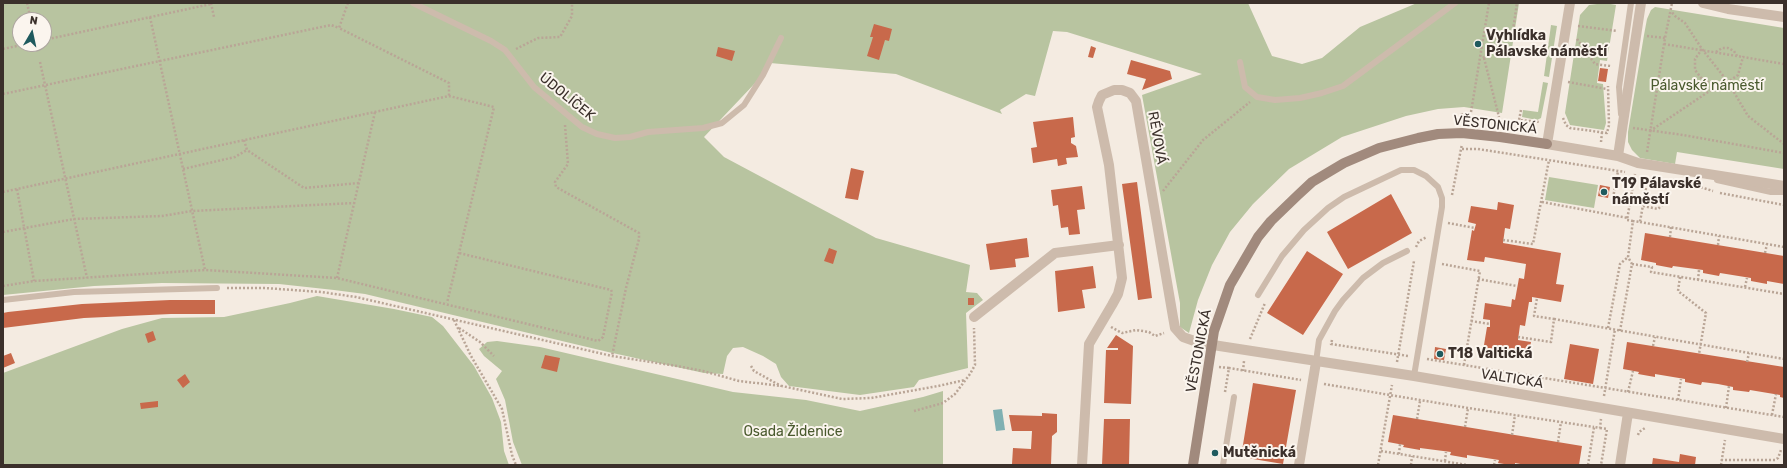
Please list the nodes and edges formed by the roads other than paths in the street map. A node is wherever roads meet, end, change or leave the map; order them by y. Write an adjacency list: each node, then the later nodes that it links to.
1 (412, 3): 8 (lane, ÚDOLÍČEK)
2 (1455, 3): 9 (lane)
3 (1570, 3): 11 (street)
4 (1631, 3): 10 (lane)
5 (1641, 3): 10 (street)
6 (1704, 3): 7 (street)
7 (1784, 17)
8 (781, 38)
9 (1240, 62)
10 (1622, 127): 12 (street)
11 (1547, 144): 12 (street); 22 (street, VĚSTONICKÁ)
12 (1618, 156): 13 (street)
13 (1691, 172): 14 (street); 15 (lane)
14 (1784, 186)
15 (1784, 192)
16 (1119, 245): 21 (street); 22 (street, RÉVOVÁ); 28 (street, RÉVOVÁ)
17 (1407, 250): 23 (lane)
18 (217, 288): 20 (lane)
19 (1258, 295): 24 (lane)
20 (3, 300)
21 (974, 317)
22 (1212, 345): 23 (street, VALTICKÁ); 29 (street, VĚSTONICKÁ)
23 (1316, 362): 24 (street, VALTICKÁ); 31 (street)
24 (1414, 376): 26 (street, VALTICKÁ)
25 (1234, 397): 30 (lane)
26 (1628, 413): 27 (street, VALTICKÁ); 32 (street)
27 (1784, 439)
28 (1082, 465)
29 (1193, 465)
30 (1223, 465)
31 (1299, 465)
32 (1620, 465)

